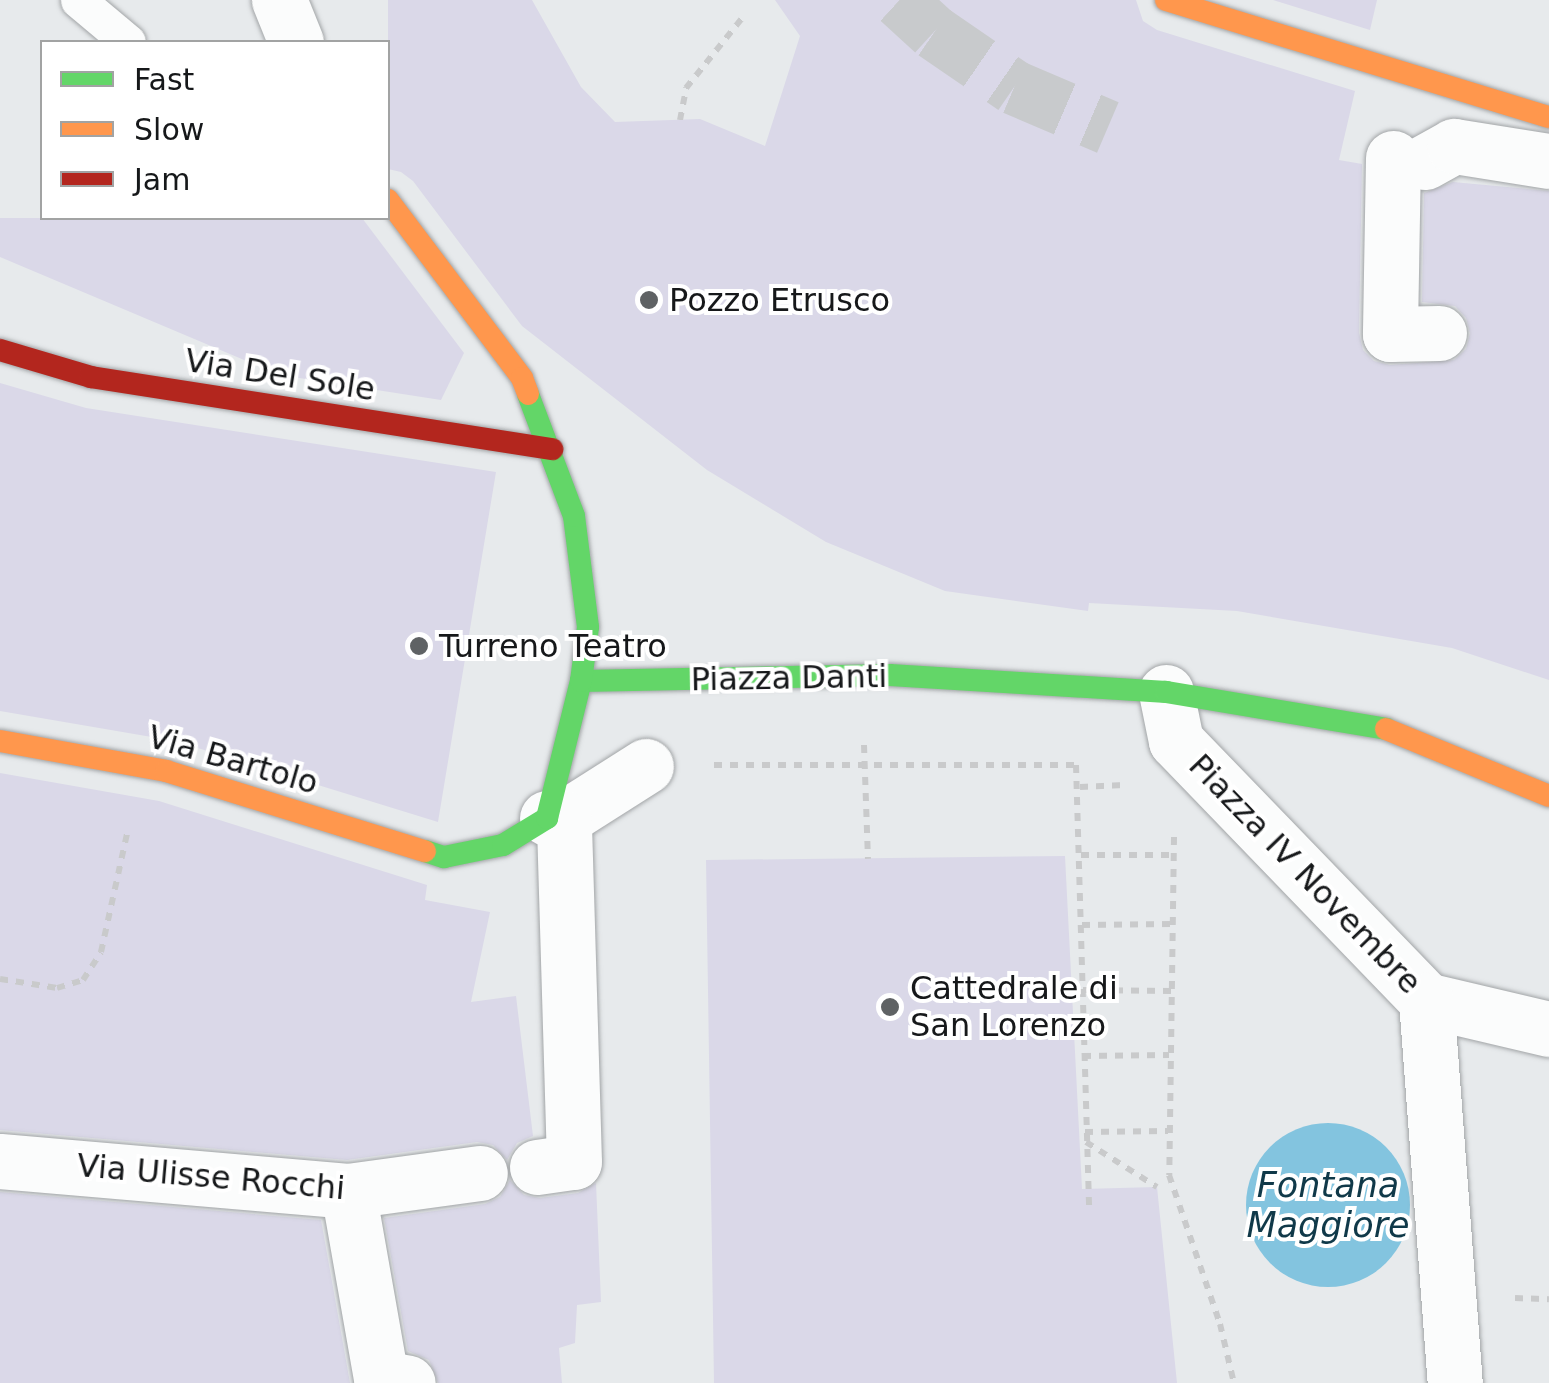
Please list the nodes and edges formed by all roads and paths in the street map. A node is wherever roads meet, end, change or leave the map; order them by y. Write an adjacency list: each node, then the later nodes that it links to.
1 (78, 0): 5 (lane)
2 (278, 0): 6 (street)
3 (1166, 0): 7 (street)
4 (742, 18): 8 (path)
5 (126, 40)
6 (295, 40)
7 (1549, 117)
8 (680, 120)
9 (1549, 161): 11 (street)
10 (390, 205): 13 (street)
11 (1440, 333)
12 (0, 350): 13 (street, Via Del Sole)
13 (552, 449): 15 (street)
14 (998, 680): 15 (street, Piazza Danti); 16 (street, Piazza IV Novembre)
15 (581, 681): 22 (street)
16 (1171, 716): 21 (street, Piazza IV Novembre); 24 (path); 32 (street, Piazza IV Novembre)
17 (0, 741): 22 (street, Via Bartolo)
18 (724, 764): 19 (path)
19 (864, 764): 25 (path); 26 (path)
20 (646, 766): 22 (street)
21 (1549, 796)
22 (556, 818): 40 (street)
23 (130, 819): 29 (path)
24 (1174, 854): 25 (path); 27 (path)
25 (1081, 855): 28 (path)
26 (868, 859)
27 (1172, 924): 28 (path); 31 (path)
28 (1082, 925): 30 (path)
29 (0, 979)
30 (1083, 990): 31 (path); 35 (path)
31 (1170, 990): 34 (path)
32 (1426, 1000): 33 (street, Piazza IV Novembre); 47 (street, Piazza IV Novembre)
33 (1549, 1029)
34 (1169, 1055): 35 (path); 36 (path)
35 (1083, 1056): 37 (path)
36 (1168, 1131): 37 (path); 46 (path)
37 (1085, 1132): 38 (path)
38 (1085, 1142): 42 (path); 44 (path)
39 (0, 1161): 43 (street, Via Ulisse Rocchi)
40 (556, 1164)
41 (480, 1173): 43 (street, Via Ulisse Rocchi)
42 (1157, 1186)
43 (348, 1191): 45 (street)
44 (1089, 1206)
45 (408, 1383)
46 (1234, 1383)
47 (1455, 1383)

